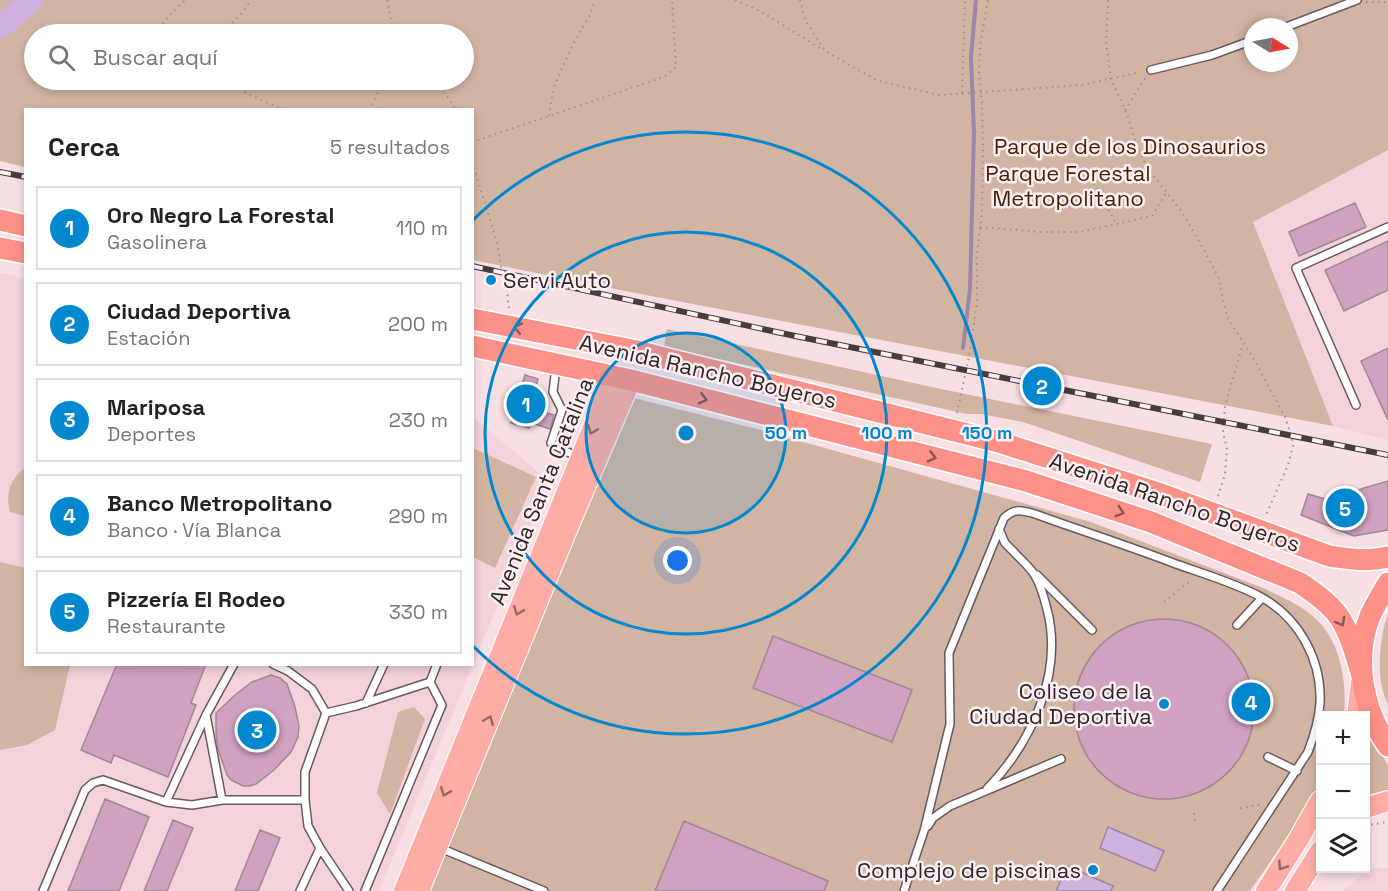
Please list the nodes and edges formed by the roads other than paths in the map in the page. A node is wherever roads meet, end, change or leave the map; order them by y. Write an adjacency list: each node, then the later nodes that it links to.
1 (1356, 1): 2 (lane)
2 (1298, 23)
3 (1244, 43): 4 (lane)
4 (1151, 70)
5 (0, 220): 6 (highway)
6 (24, 226)
7 (1388, 227): 16 (lane)
8 (0, 248): 9 (highway)
9 (24, 253)
10 (474, 319): 11 (highway, Avenida Rancho Boyeros, one-way to 10)
11 (563, 337): 13 (highway, Avenida Rancho Boyeros); 15 (highway)
12 (474, 346): 14 (highway, Avenida Rancho Boyeros)
13 (681, 363): 15 (highway); 22 (highway, Avenida Rancho Boyeros)
14 (556, 364): 15 (highway, Avenida Rancho Boyeros); 17 (lane)
15 (628, 379): 17 (main road, Avenida Santa Catalina, one-way to 17); 31 (highway, Avenida Rancho Boyeros, one-way to 31); 50 (main road, Avenida Santa Catalina, one-way to 15)
16 (1356, 405)
17 (580, 459): 56 (main road, Avenida Santa Catalina, one-way to 56)
18 (999, 530): 19 (lane); 24 (lane); 48 (lane)
19 (1012, 550): 26 (lane); 41 (lane)
20 (1388, 551): 22 (highway)
21 (1388, 557): 22 (highway)
22 (1352, 560)
23 (1388, 583): 31 (highway)
24 (1262, 598): 25 (lane); 40 (lane)
25 (1237, 625)
26 (1092, 630)
27 (233, 666): 36 (lane)
28 (277, 666): 35 (lane)
29 (383, 666): 33 (lane)
30 (436, 666): 32 (lane)
31 (1362, 676): 34 (main road); 37 (highway)
32 (430, 682): 33 (lane); 55 (lane)
33 (366, 703): 35 (lane)
34 (1358, 711)
35 (327, 713): 43 (lane)
36 (206, 715): 42 (lane); 45 (lane)
37 (1388, 746)
38 (1268, 757): 40 (lane)
39 (1061, 759): 41 (lane)
40 (1297, 771): 60 (lane)
41 (987, 789): 48 (lane)
42 (222, 800): 43 (lane); 45 (lane)
43 (305, 800): 49 (lane)
44 (1388, 801): 46 (main road)
45 (166, 802): 52 (lane)
46 (1370, 806)
47 (1316, 808): 61 (main road, one-way to 61)
48 (924, 831): 59 (lane)
49 (320, 848): 53 (lane); 54 (lane)
50 (438, 848): 57 (main road, Avenida Santa Catalina); 58 (lane)
51 (1316, 857): 62 (main road)
52 (44, 891)
53 (300, 891)
54 (349, 891)
55 (365, 891)
56 (404, 891)
57 (419, 891)
58 (544, 891)
59 (904, 891)
60 (1216, 891)
61 (1266, 891)
62 (1295, 891)

